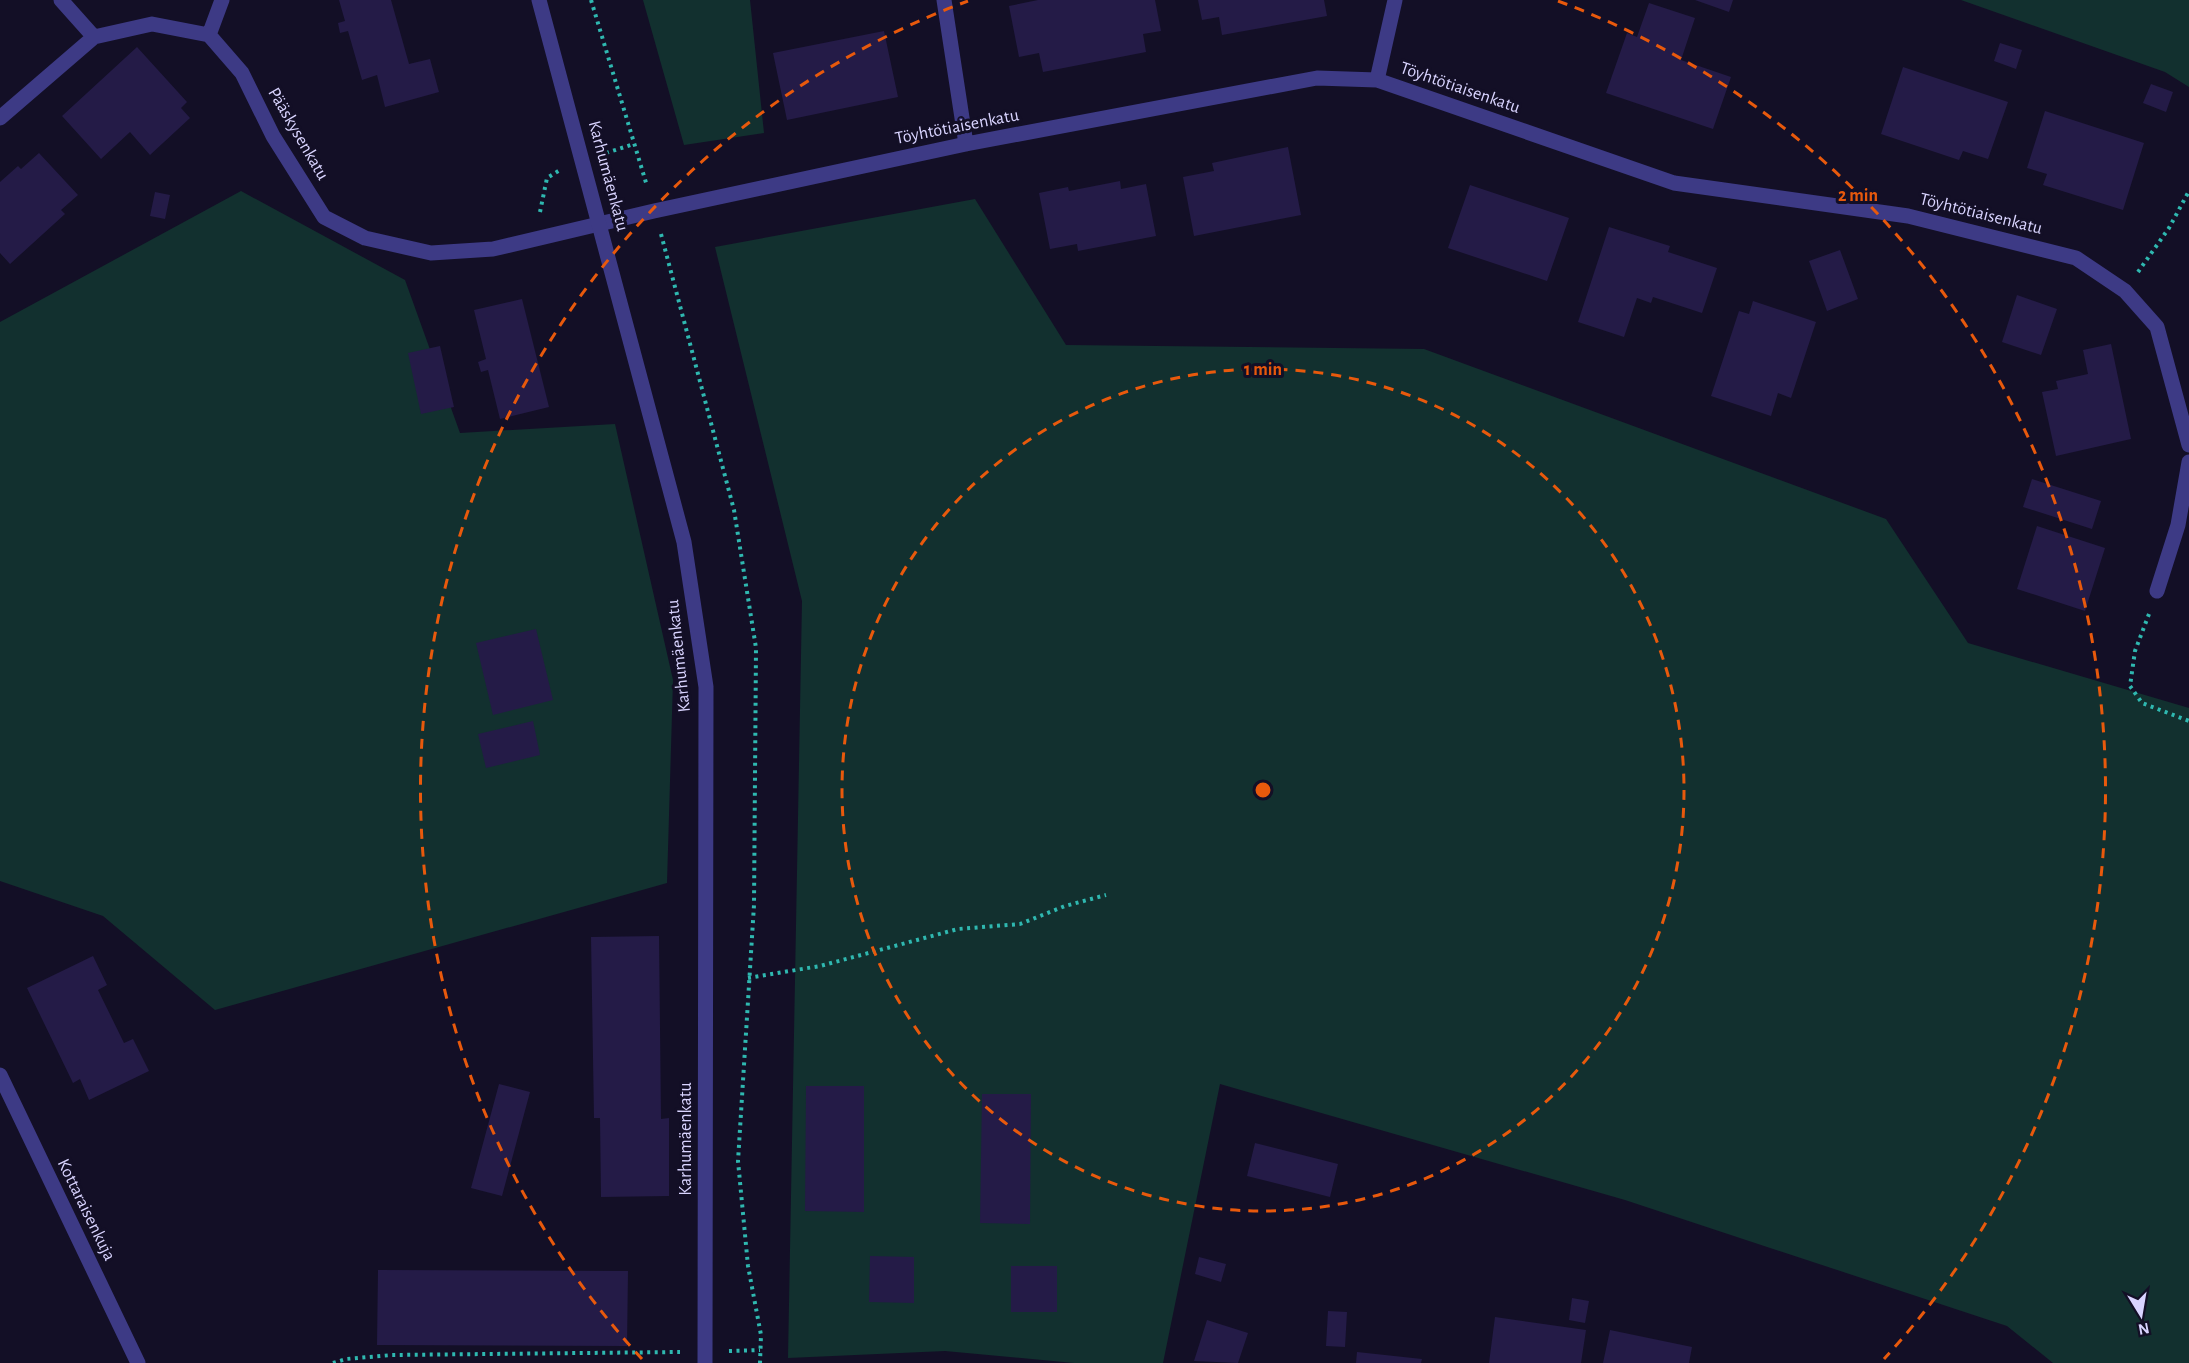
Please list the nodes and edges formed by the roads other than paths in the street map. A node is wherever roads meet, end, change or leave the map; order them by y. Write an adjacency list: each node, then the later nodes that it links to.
1 (61, 0): 7 (street)
2 (222, 0): 6 (street)
3 (539, 0): 11 (street, Karhumäenkatu)
4 (944, 0): 10 (street)
5 (1395, 0): 8 (street)
6 (209, 35): 7 (street); 11 (street, Pääskysenkatu)
7 (94, 37): 9 (street)
8 (1377, 80): 10 (street, Töyhtötiaisenkatu); 12 (street, Töyhtötiaisenkatu)
9 (0, 118)
10 (966, 144): 11 (street, Töyhtötiaisenkatu)
11 (601, 224): 16 (street, Karhumäenkatu)
12 (2189, 445)
13 (2189, 462): 14 (street)
14 (2157, 591)
15 (0, 1075): 17 (street, Kottaraisenkuja)
16 (705, 1357)
17 (138, 1363)

